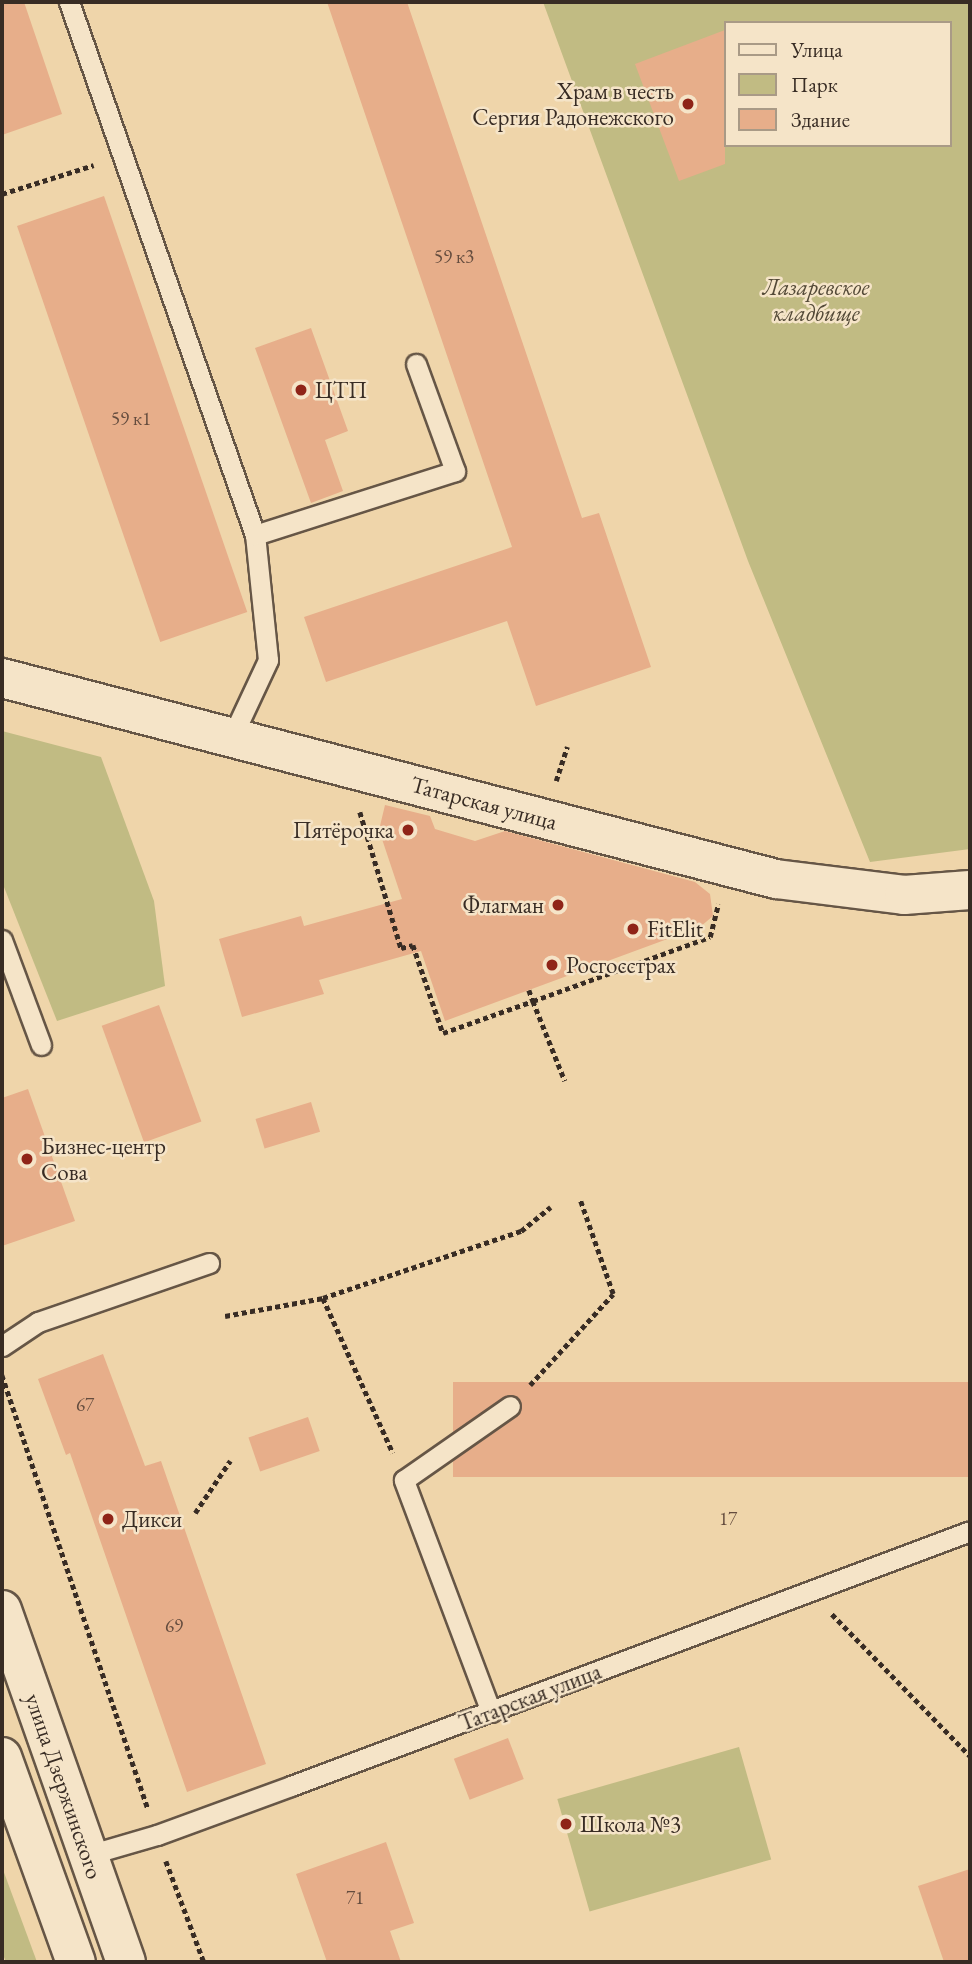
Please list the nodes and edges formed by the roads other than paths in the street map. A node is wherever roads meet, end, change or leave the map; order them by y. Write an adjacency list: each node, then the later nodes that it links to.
1 (69, 2): 3 (lane)
2 (416, 364): 3 (lane)
3 (255, 535): 5 (lane)
4 (2, 678): 5 (street, Татарская улица)
5 (232, 737): 6 (street, Татарская улица)
6 (970, 890)
7 (2, 940): 8 (lane)
8 (41, 1045)
9 (209, 1263): 10 (lane)
10 (2, 1346)
11 (510, 1406): 14 (lane)
12 (970, 1531): 14 (lane, Татарская улица)
13 (2, 1610): 16 (street, улица Дзержинского)
14 (491, 1712): 16 (lane, Татарская улица)
15 (2, 1757): 17 (street, улица Дзержинского)
16 (88, 1855): 18 (street, улица Дзержинского)
17 (76, 1962)
18 (126, 1962)

